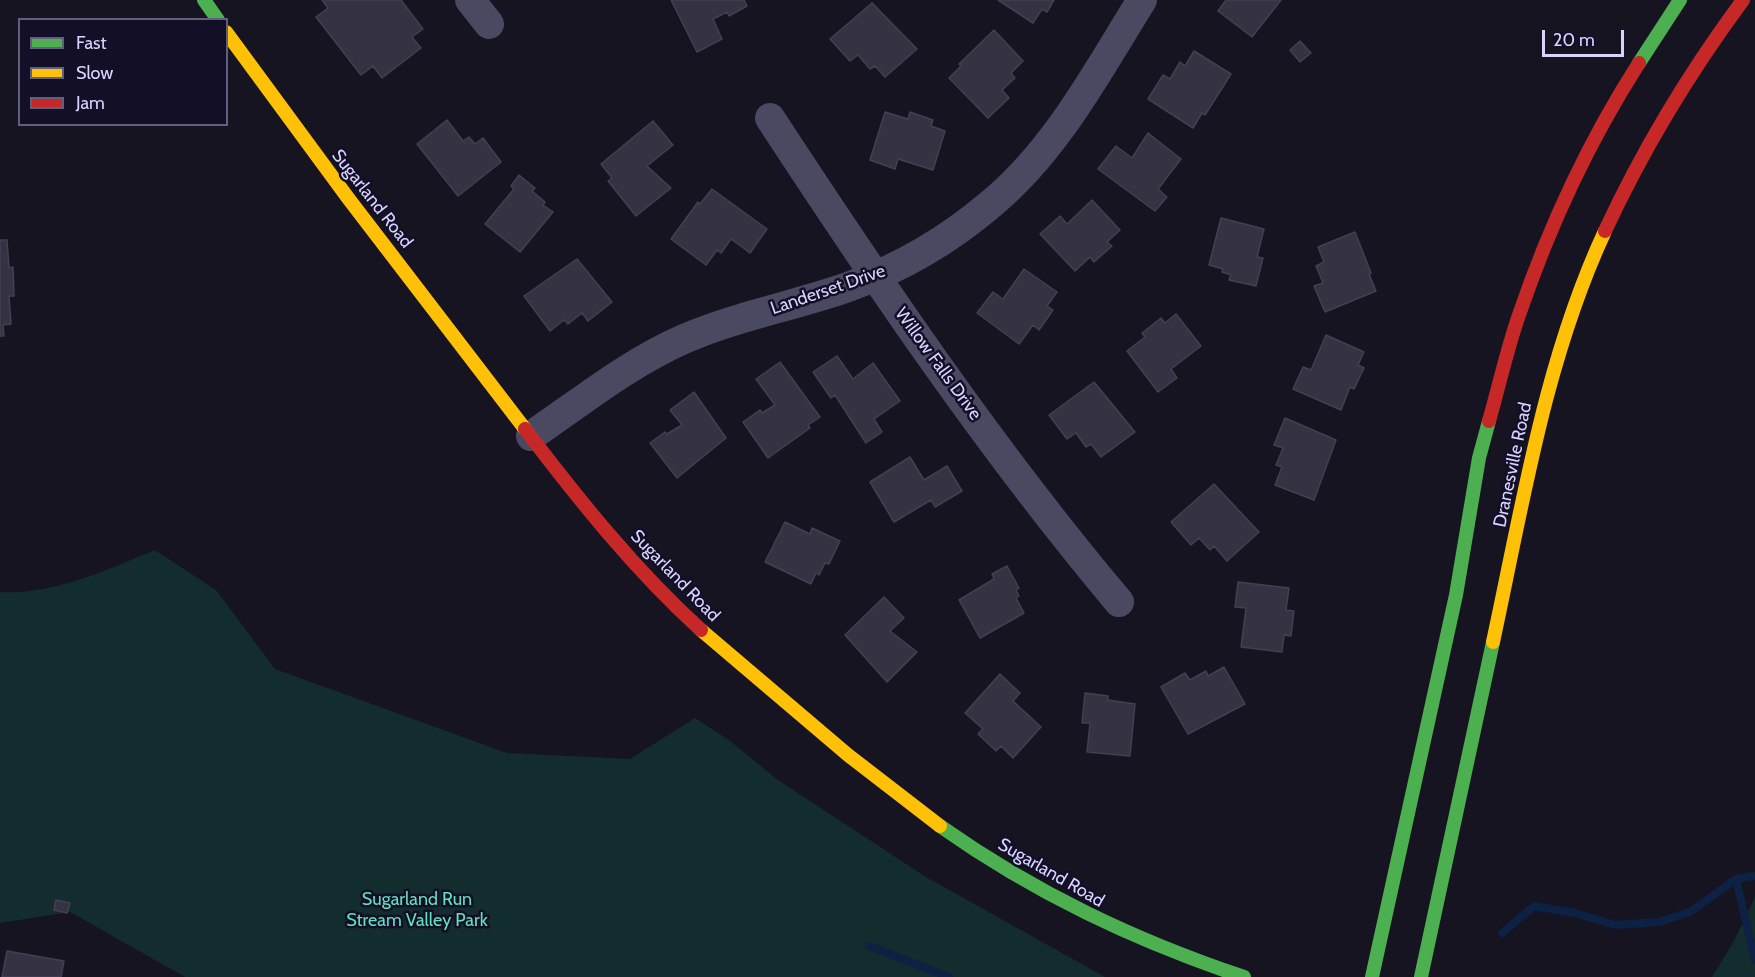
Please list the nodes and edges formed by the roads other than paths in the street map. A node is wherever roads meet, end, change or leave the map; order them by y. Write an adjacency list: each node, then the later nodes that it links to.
1 (204, 0): 6 (main road)
2 (470, 0): 7 (street)
3 (1142, 0): 10 (street, Landerset Drive)
4 (1680, 0): 14 (main road, Dranesville Road)
5 (1743, 0): 15 (main road, Dranesville Road)
6 (217, 18)
7 (489, 24)
8 (228, 35): 11 (main road, Sugarland Road)
9 (770, 118): 10 (street, Willow Falls Drive)
10 (874, 277): 11 (street, Landerset Drive); 12 (street, Willow Falls Drive)
11 (531, 436): 13 (main road, Sugarland Road)
12 (1119, 602)
13 (1244, 977)
14 (1372, 977)
15 (1421, 977)

